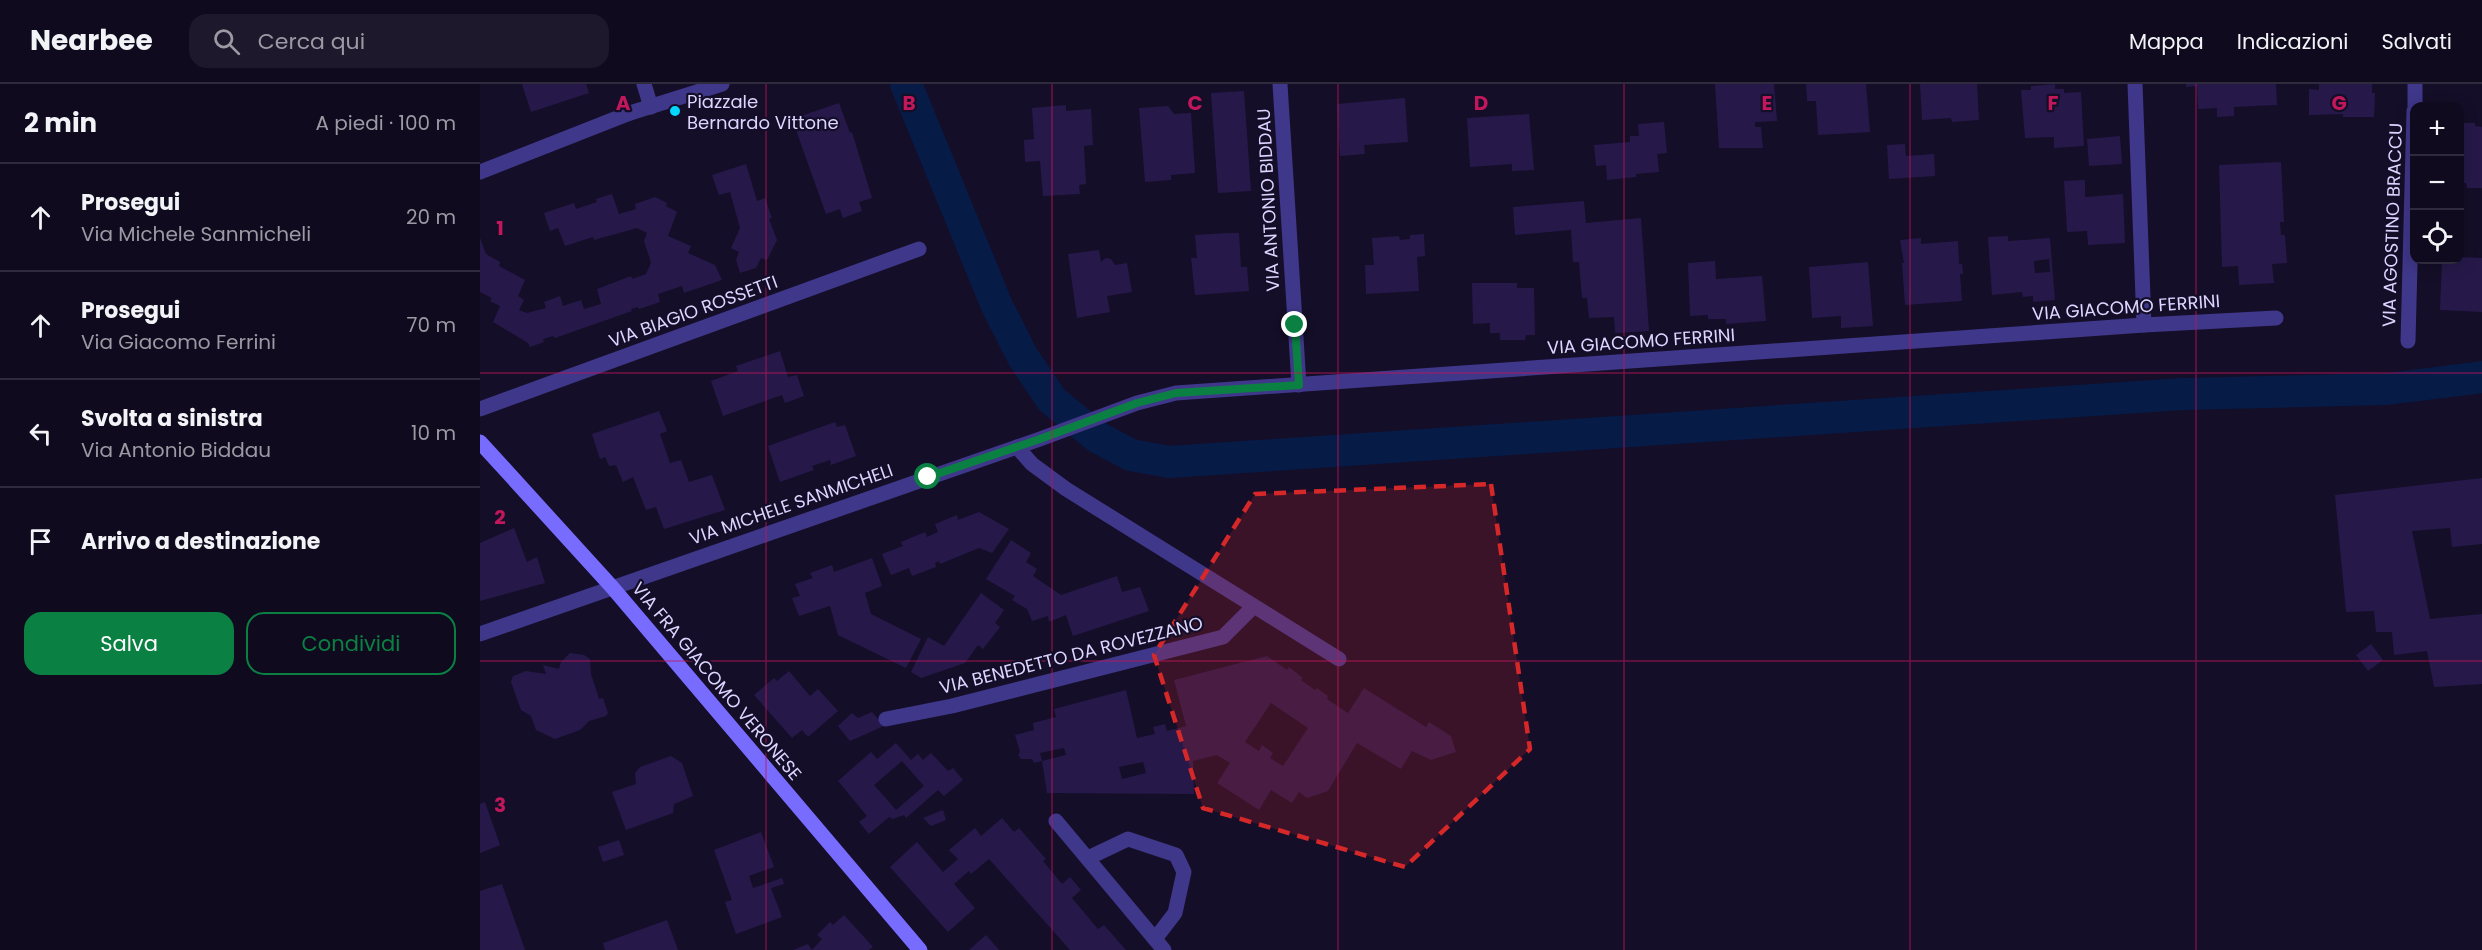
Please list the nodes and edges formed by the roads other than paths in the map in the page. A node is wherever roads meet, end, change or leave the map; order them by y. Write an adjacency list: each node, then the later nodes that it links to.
1 (644, 84): 7 (street)
2 (722, 84): 7 (street)
3 (1281, 84): 14 (street, VIA ANTONIO BIDDAU)
4 (2135, 84): 12 (street)
5 (2415, 84): 6 (street, VIA AGOSTINO BRACCU)
6 (2415, 102)
7 (651, 107): 9 (street)
8 (2414, 156): 13 (street, VIA AGOSTINO BRACCU)
9 (480, 171)
10 (919, 249): 15 (street, VIA BIAGIO ROSSETTI)
11 (2276, 318): 12 (street, VIA GIACOMO FERRINI)
12 (2144, 325): 14 (street, VIA GIACOMO FERRINI)
13 (2408, 341)
14 (1299, 385): 17 (street, VIA GIACOMO FERRINI)
15 (480, 409)
16 (480, 442): 18 (street, VIA FRA GIACOMO VERONESE)
17 (1017, 447): 18 (street, VIA MICHELE SANMICHELI); 19 (street)
18 (612, 587): 20 (street, VIA MICHELE SANMICHELI); 26 (street, VIA FRA GIACOMO VERONESE)
19 (1253, 606): 21 (street); 22 (street, VIA BENEDETTO DA ROVEZZANO)
20 (480, 634)
21 (1339, 659)
22 (886, 719)
23 (1056, 822): 24 (street)
24 (1088, 858): 25 (street); 25 (street)
25 (1159, 945)
26 (920, 950)

